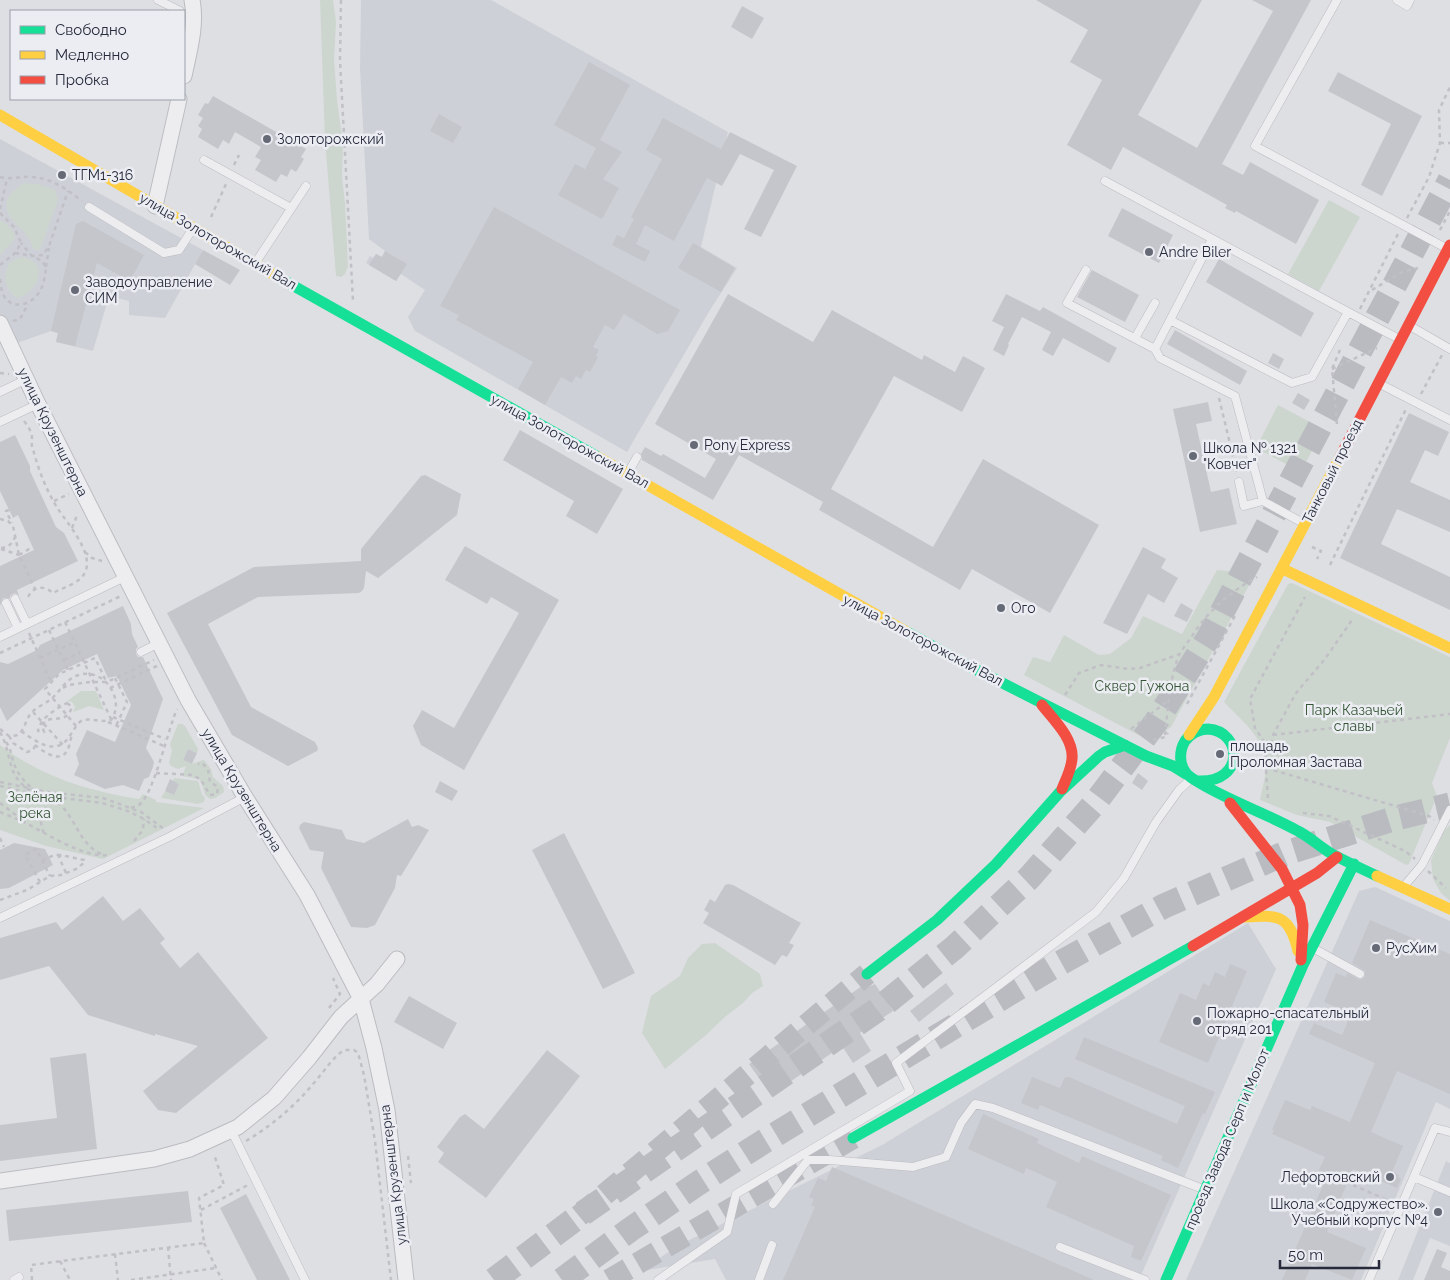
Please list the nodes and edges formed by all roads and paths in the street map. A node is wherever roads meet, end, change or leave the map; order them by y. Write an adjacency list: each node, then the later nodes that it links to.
1 (158, 0): 7 (lane)
2 (192, 0): 8 (street)
3 (341, 0): 53 (path)
4 (1337, 0): 30 (lane)
5 (1397, 0): 6 (lane)
6 (1410, 0)
7 (178, 10)
8 (189, 16): 9 (street)
9 (185, 71)
10 (1450, 87): 13 (path)
11 (179, 100): 23 (street)
12 (0, 115): 23 (street, улица Золоторожский Вал)
13 (1440, 143): 14 (path); 30 (path)
14 (1450, 143)
15 (239, 155): 17 (path)
16 (204, 160): 17 (lane)
17 (230, 174): 26 (lane); 29 (path)
18 (0, 177): 19 (path)
19 (7, 179): 22 (path); 25 (path)
20 (1105, 182): 32 (lane)
21 (306, 186): 26 (lane)
22 (68, 191): 24 (path); 35 (path)
23 (155, 206): 31 (street, улица Золоторожский Вал)
24 (89, 207): 31 (lane)
25 (0, 208)
26 (291, 208): 39 (lane)
27 (1450, 211): 33 (path)
28 (0, 213): 34 (path)
29 (210, 219)
30 (1403, 225): 33 (lane); 47 (path)
31 (193, 229): 39 (street, улица Золоторожский Вал)
32 (1212, 238): 51 (lane); 54 (lane)
33 (1434, 242): 36 (lane)
34 (21, 243): 37 (path); 38 (path)
35 (49, 246): 38 (path); 42 (path)
36 (1449, 247): 56 (street, Танковый проезд)
37 (15, 252): 38 (path); 41 (path)
38 (32, 256): 42 (path)
39 (256, 263): 53 (street, улица Золоторожский Вал)
40 (1422, 263): 43 (path)
41 (0, 265)
42 (46, 267): 49 (path)
43 (1420, 267): 45 (path); 47 (path)
44 (1086, 270): 58 (lane)
45 (1416, 276)
46 (0, 279): 48 (path)
47 (1370, 291): 52 (path)
48 (1, 292): 49 (path)
49 (33, 300): 55 (path)
50 (1155, 303): 58 (lane)
51 (1348, 312): 52 (lane); 68 (lane)
52 (1356, 317): 57 (lane)
53 (350, 320): 80 (street, улица Золоторожский Вал)
54 (1170, 320): 63 (lane); 68 (lane)
55 (3, 322): 69 (street, улица Крузенштерна)
56 (1408, 325): 59 (street, Танковый проезд); 62 (lane)
57 (1385, 332): 59 (lane); 61 (path)
58 (1135, 338): 63 (lane)
59 (1400, 340): 70 (street, Танковый проезд)
60 (1343, 344): 65 (path)
61 (1377, 348): 64 (path); 65 (path)
62 (1448, 348): 73 (path)
63 (1155, 349): 71 (lane)
64 (1372, 356)
65 (1332, 369): 68 (path); 75 (path)
66 (0, 373): 67 (path)
67 (9, 374)
68 (1312, 377)
69 (27, 379): 72 (lane); 74 (street, улица Крузенштерна)
70 (1378, 383): 73 (lane); 88 (street, Танковый проезд)
71 (1216, 386): 81 (path); 84 (lane)
72 (0, 392)
73 (1417, 403): 77 (lane); 99 (path)
74 (38, 404): 78 (lane); 102 (street, улица Крузенштерна)
75 (1341, 416)
76 (22, 418): 83 (path)
77 (1450, 420)
78 (0, 422)
79 (637, 457): 80 (lane)
80 (627, 474): 145 (street, улица Золоторожский Вал)
81 (1239, 482): 84 (lane)
82 (70, 493): 83 (path)
83 (54, 501): 90 (path)
84 (1263, 501): 88 (lane)
85 (78, 509): 90 (path)
86 (9, 510): 89 (path)
87 (0, 519): 89 (path)
88 (1305, 524): 100 (street, Танковый проезд)
89 (13, 526): 91 (path)
90 (72, 528): 95 (path)
91 (16, 535): 93 (path); 96 (path)
92 (1311, 546): 97 (path)
93 (0, 548): 96 (path)
94 (31, 548): 96 (path)
95 (84, 551): 98 (path); 105 (path)
96 (18, 555): 105 (path)
97 (1317, 559)
98 (105, 562)
99 (1330, 565)
100 (1283, 569): 120 (street); 142 (street, Танковый проезд)
101 (1260, 572): 103 (path)
102 (125, 577): 114 (lane); 119 (street, улица Крузенштерна)
103 (1257, 577): 104 (path); 125 (path)
104 (1252, 585)
105 (34, 589): 110 (path)
106 (122, 596): 113 (path)
107 (1305, 596): 179 (path)
108 (16, 599): 114 (lane)
109 (6, 603): 114 (lane)
110 (27, 603)
111 (1238, 610): 149 (path)
112 (1354, 617): 166 (path)
113 (66, 622): 115 (path); 118 (path)
114 (23, 626): 116 (lane); 117 (path)
115 (49, 630): 117 (path); 121 (path)
116 (0, 637)
117 (31, 639): 123 (path); 126 (path)
118 (74, 642): 121 (path); 124 (path)
119 (160, 643): 122 (lane); 147 (street, улица Крузенштерна)
120 (1450, 648)
121 (59, 650): 126 (path); 128 (path)
122 (141, 652)
123 (0, 653)
124 (80, 653): 128 (path); 129 (path)
125 (1180, 654): 144 (path); 146 (path)
126 (40, 658): 136 (path)
127 (155, 659): 132 (path)
128 (64, 660): 131 (path)
129 (84, 663): 131 (path); 133 (path); 138 (path)
130 (158, 665): 135 (path)
131 (68, 670): 136 (path)
132 (126, 673): 134 (path); 135 (path)
133 (89, 674): 137 (path); 138 (path); 140 (path)
134 (116, 678): 138 (path); 139 (path)
135 (129, 679): 139 (path)
136 (51, 682): 143 (path)
137 (93, 682): 138 (path); 140 (path); 153 (path)
138 (106, 682): 141 (path)
139 (118, 684): 141 (path); 154 (path)
140 (62, 688): 143 (path)
141 (110, 688): 153 (path)
142 (1214, 697): 165 (street); 170 (street, Танковый проезд)
143 (52, 698): 148 (path); 150 (path)
144 (1063, 698)
145 (1038, 700): 176 (street, улица Золоторожский Вал); 194 (street)
146 (1169, 700): 162 (path); 169 (path)
147 (183, 703): 171 (path); 198 (street, улица Крузенштерна)
148 (60, 708): 152 (path); 152 (path); 155 (path)
149 (1183, 710)
150 (33, 712): 155 (path); 161 (path)
151 (1450, 714): 166 (path)
152 (67, 715): 155 (path); 157 (path)
153 (112, 718): 154 (path); 156 (path)
154 (119, 719): 158 (path); 160 (path)
155 (43, 722): 175 (path)
156 (106, 722): 157 (path); 158 (path)
157 (76, 726): 159 (path)
158 (116, 726): 168 (path)
159 (74, 730): 175 (path); 177 (path)
160 (144, 730): 168 (path); 171 (path)
161 (21, 732): 167 (path); 174 (path)
162 (1127, 732)
163 (1170, 732): 169 (path)
164 (0, 733): 167 (path); 172 (path)
165 (1222, 734): 170 (street); 182 (street)
166 (1273, 735): 179 (path)
167 (9, 736): 177 (path)
168 (141, 736): 178 (path)
169 (1165, 737): 173 (path)
170 (1187, 738): 180 (street); 186 (street)
171 (165, 739): 178 (path)
172 (5, 741): 185 (path); 188 (path)
173 (1150, 741)
174 (37, 742): 175 (path); 177 (path)
175 (63, 745)
176 (1125, 745): 180 (street, улица Золоторожский Вал); 194 (street)
177 (35, 746)
178 (164, 746): 184 (path)
179 (1270, 750): 183 (path)
180 (1146, 756): 186 (street, улица Золоторожский Вал)
181 (198, 764): 184 (path)
182 (1233, 765): 186 (street); 189 (street)
183 (1266, 768): 201 (path); 210 (path)
184 (156, 772): 203 (path)
185 (20, 775): 188 (path); 193 (path)
186 (1192, 778): 199 (street); 273 (lane)
187 (0, 782): 191 (path)
188 (18, 782): 191 (path); 192 (path)
189 (1237, 782)
190 (0, 786): 196 (path)
191 (12, 786): 192 (path)
192 (27, 789): 193 (path); 196 (path)
193 (35, 790): 203 (path)
194 (1060, 792): 237 (street)
195 (1242, 793): 207 (street)
196 (39, 795): 197 (path)
197 (48, 796): 200 (path); 208 (path)
198 (245, 797): 212 (lane); 240 (street, улица Крузенштерна)
199 (1226, 798): 207 (street); 228 (street)
200 (57, 801): 211 (path); 218 (path)
201 (1273, 802)
202 (0, 803): 209 (path)
203 (131, 808): 212 (path)
204 (1450, 810): 210 (lane)
205 (0, 812): 209 (path)
206 (1302, 813): 222 (path)
207 (1261, 814): 219 (street)
208 (144, 819): 212 (path); 214 (path)
209 (28, 824): 211 (path)
210 (1441, 827): 222 (lane)
211 (45, 834): 218 (path)
212 (169, 837): 232 (lane)
213 (0, 838): 215 (path)
214 (128, 845)
215 (4, 846)
216 (111, 854): 218 (path)
217 (61, 855): 220 (path); 223 (path); 223 (path)
218 (105, 855)
219 (1337, 857): 221 (street); 228 (street)
220 (42, 861): 225 (path); 226 (path)
221 (1354, 864): 227 (street); 234 (street, проезд Завода Серп и Молот)
222 (1422, 866): 227 (lane)
223 (66, 873): 225 (path)
224 (1433, 875): 229 (path)
225 (50, 876): 226 (path)
226 (40, 882): 230 (path)
227 (1402, 887): 231 (street)
228 (1291, 888): 233 (street); 236 (street)
229 (1450, 890)
230 (0, 900)
231 (1450, 909)
232 (0, 918)
233 (1241, 918): 236 (street); 245 (street)
234 (1311, 947): 236 (street, проезд Завода Серп и Молот); 238 (lane)
235 (397, 959): 240 (street)
236 (1301, 969): 250 (street, проезд Завода Серп и Молот)
237 (867, 974)
238 (1360, 974)
239 (333, 977): 241 (path)
240 (361, 999): 243 (street); 272 (street, улица Крузенштерна)
241 (324, 1014)
242 (358, 1053): 271 (path)
243 (231, 1130): 248 (street); 270 (lane)
244 (1450, 1132): 247 (lane)
245 (853, 1138)
246 (214, 1154): 255 (path)
247 (1414, 1177): 251 (lane); 254 (lane)
248 (0, 1181)
249 (1353, 1185): 254 (path)
250 (1205, 1190): 253 (lane); 276 (street, проезд Завода Серп и Молот)
251 (1450, 1192)
252 (250, 1195): 255 (path)
253 (773, 1204)
254 (1402, 1206): 277 (lane)
255 (201, 1210): 256 (path)
256 (204, 1242): 258 (path); 262 (path)
257 (772, 1245): 274 (lane)
258 (168, 1247): 260 (path); 263 (path)
259 (1060, 1247): 275 (lane)
260 (115, 1254): 261 (path); 266 (path)
261 (60, 1261): 264 (path); 265 (path)
262 (216, 1268): 263 (path); 269 (path)
263 (170, 1275): 267 (path); 268 (path)
264 (32, 1280)
265 (70, 1280)
266 (118, 1280)
267 (132, 1280)
268 (171, 1280)
269 (222, 1280)
270 (305, 1280)
271 (390, 1280)
272 (406, 1280)
273 (658, 1280)
274 (759, 1280)
275 (1145, 1280)
276 (1166, 1280)
277 (1369, 1280)

